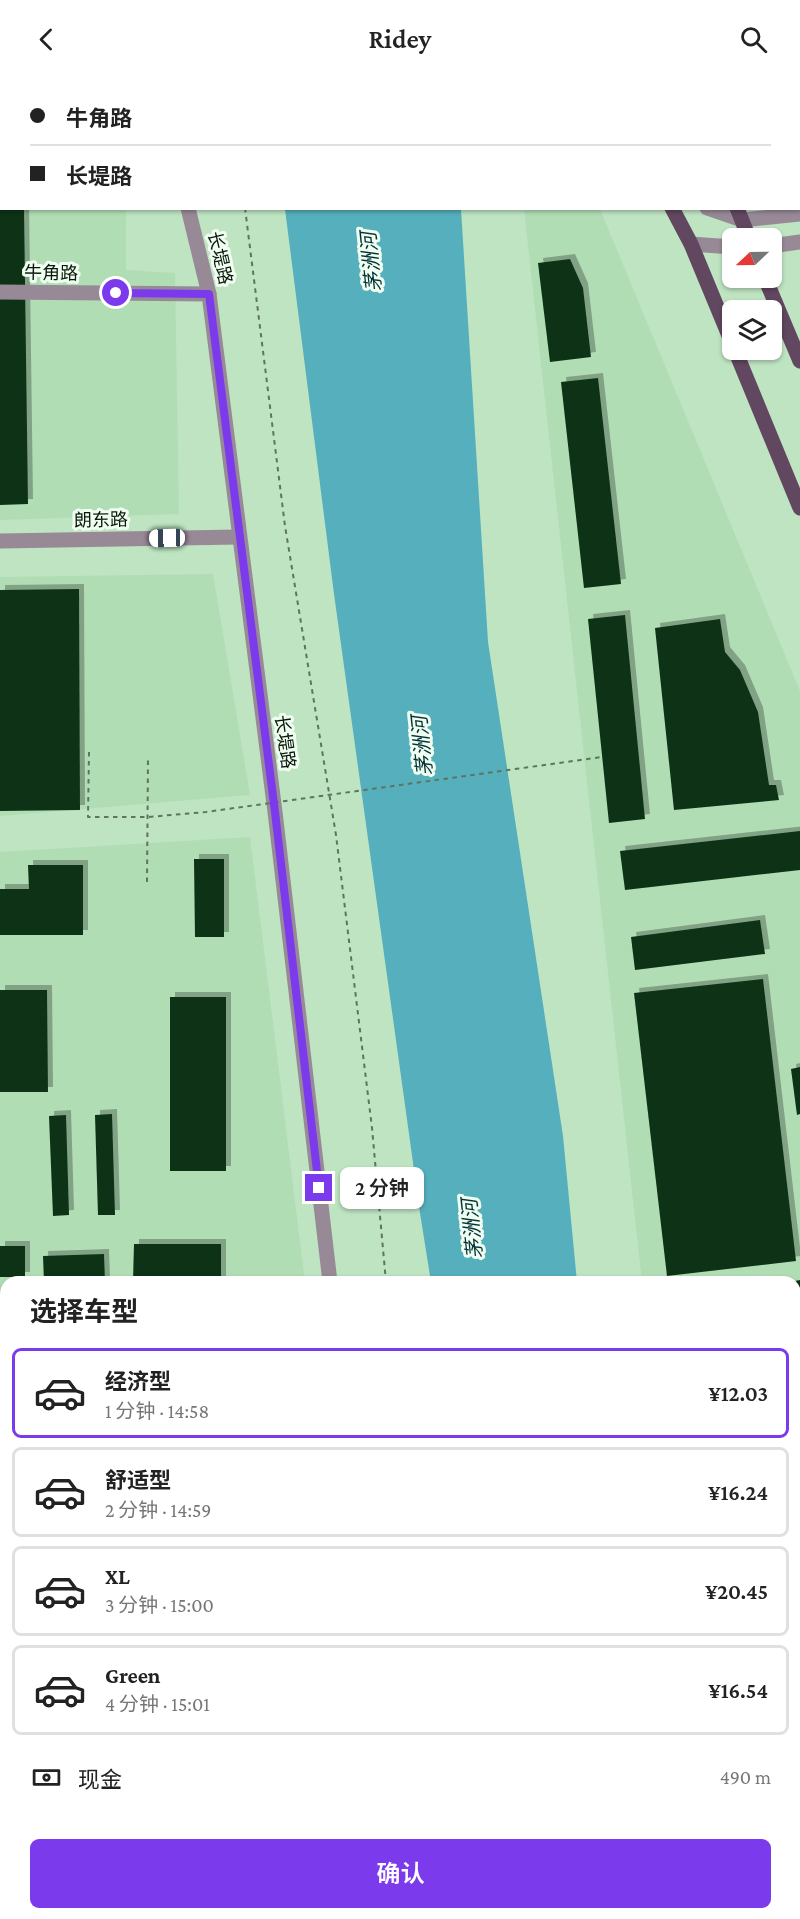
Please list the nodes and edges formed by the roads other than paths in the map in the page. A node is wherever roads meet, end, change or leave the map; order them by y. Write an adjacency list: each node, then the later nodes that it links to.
1 (188, 210): 13 (street, 长堤路)
2 (673, 210): 8 (main road)
3 (718, 210): 4 (street)
4 (739, 214): 5 (street); 6 (main road)
5 (800, 214)
6 (745, 228)
7 (800, 242): 9 (street)
8 (691, 244): 10 (street); 14 (main road)
9 (782, 244)
10 (722, 246)
11 (769, 288): 16 (main road)
12 (0, 292): 13 (street, 牛角路)
13 (209, 294): 18 (street, 长堤路)
14 (722, 319)
15 (739, 360): 17 (main road)
16 (800, 361)
17 (800, 508)
18 (239, 537): 19 (street, 朗东路); 20 (street, 长堤路)
19 (0, 541)
20 (329, 1276)

